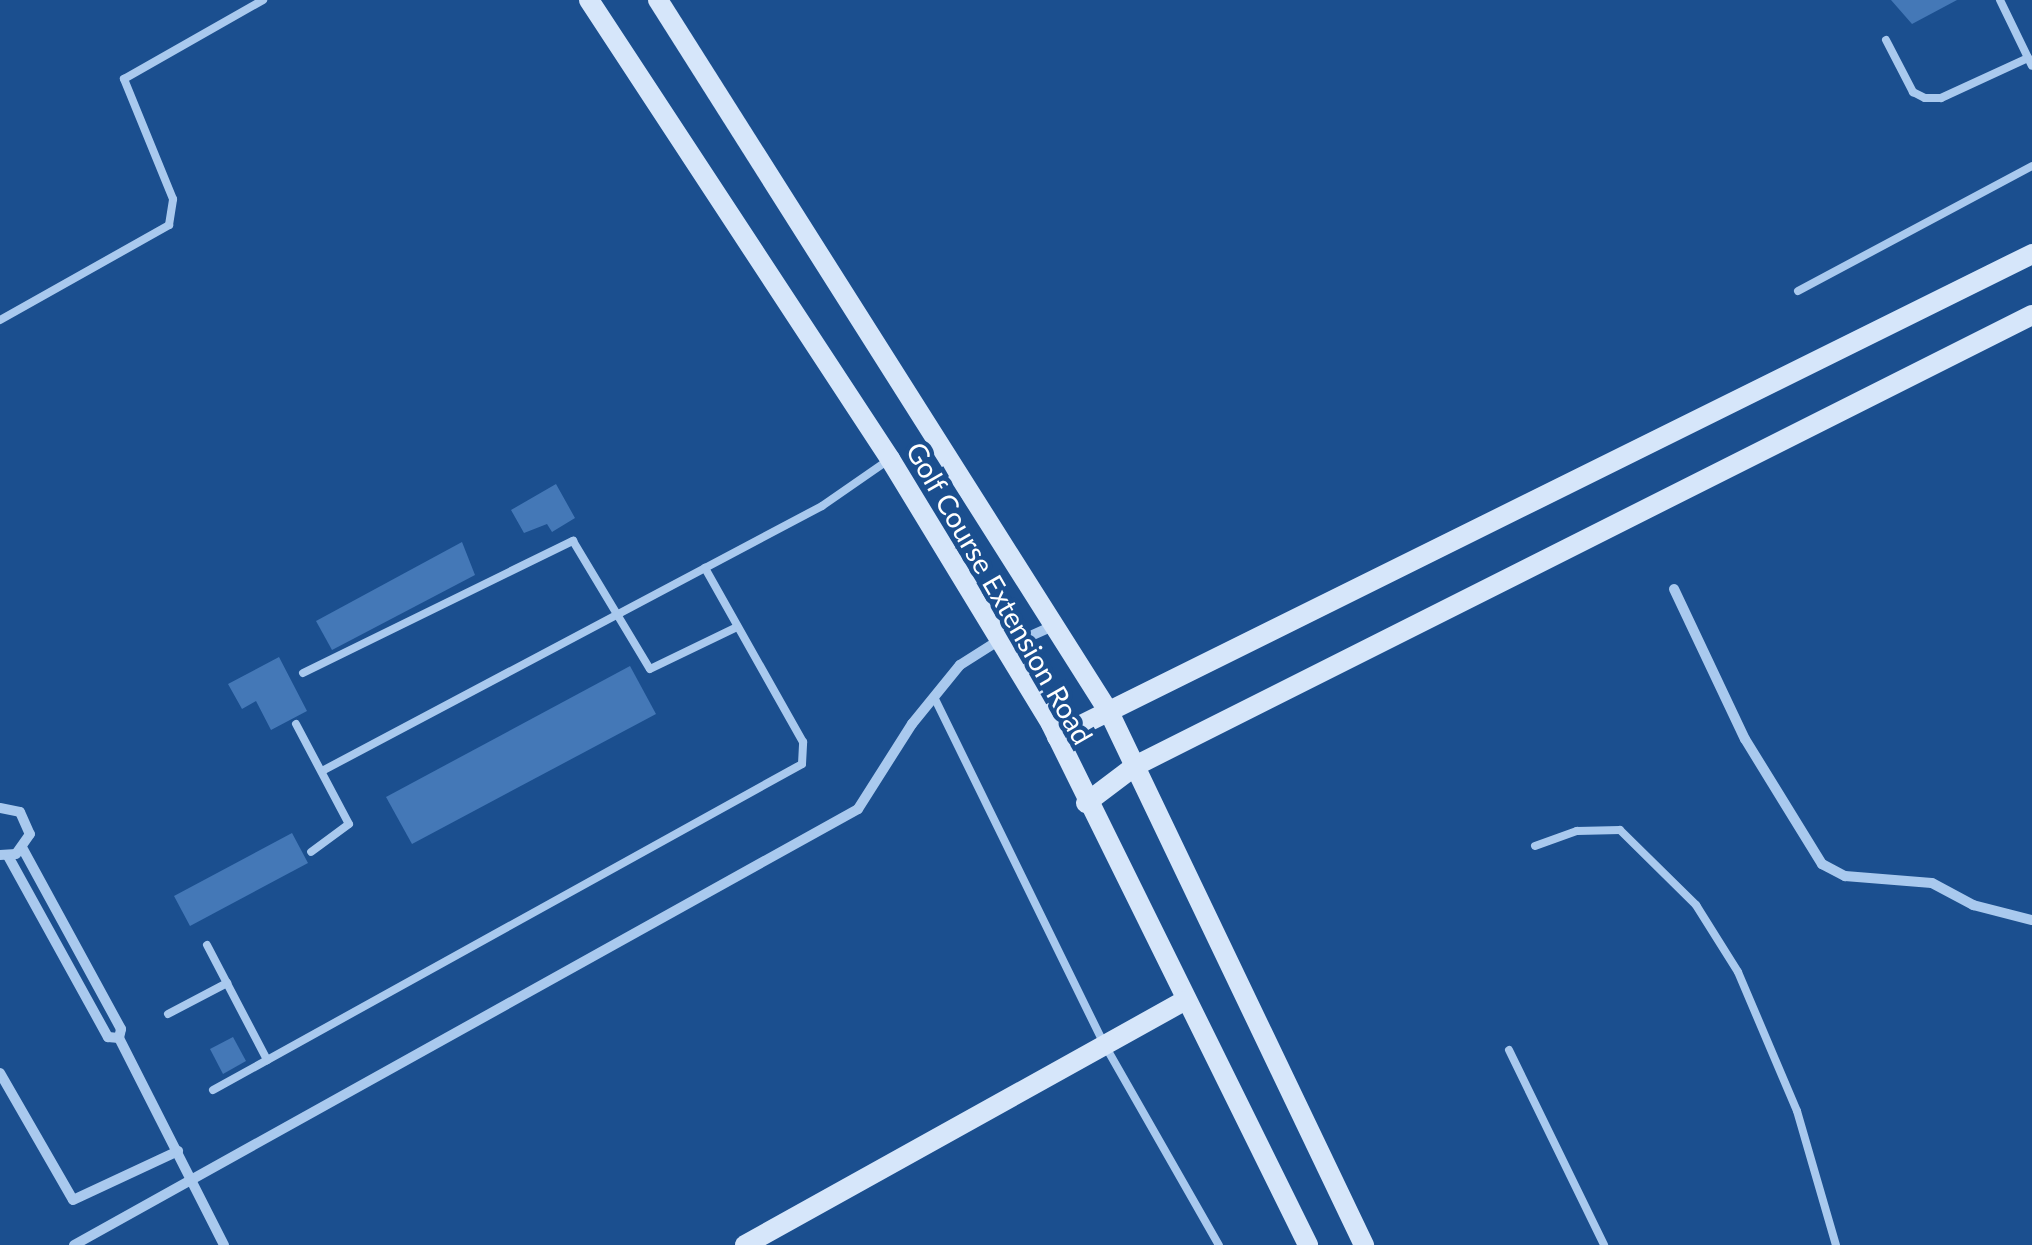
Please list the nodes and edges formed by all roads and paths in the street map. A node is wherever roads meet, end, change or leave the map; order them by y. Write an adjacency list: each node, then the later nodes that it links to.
1 (262, 0): 11 (lane)
2 (589, 0): 12 (main road, Golf Course Extension Road)
3 (658, 0): 16 (main road)
4 (2000, 0): 6 (lane)
5 (1886, 40): 6 (lane)
6 (2030, 62)
7 (2032, 166): 9 (lane)
8 (2032, 254): 21 (main road)
9 (1798, 292)
10 (2032, 315): 24 (main road)
11 (0, 320)
12 (890, 459): 13 (lane); 18 (main road, Golf Course Extension Road)
13 (705, 568): 15 (lane); 17 (lane)
14 (1674, 589): 32 (street)
15 (616, 615): 17 (lane); 19 (lane); 25 (lane)
16 (1055, 624): 18 (street); 21 (main road)
17 (737, 627): 40 (lane)
18 (1003, 643): 20 (street); 23 (main road, Golf Course Extension Road)
19 (303, 672)
20 (934, 699): 38 (lane); 44 (street)
21 (1110, 714): 23 (main road); 24 (main road)
22 (296, 724): 25 (lane)
23 (1057, 736): 26 (main road, Golf Course Extension Road)
24 (1135, 766): 26 (main road); 50 (main road)
25 (322, 771): 30 (lane)
26 (1086, 803): 35 (main road, Golf Course Extension Road)
27 (2, 805): 29 (street)
28 (1534, 846): 52 (lane)
29 (23, 849): 31 (street); 37 (street)
30 (311, 852)
31 (4, 856): 37 (street)
32 (2032, 920)
33 (207, 945): 34 (lane)
34 (226, 982): 36 (lane); 40 (lane)
35 (1184, 1001): 38 (main road); 49 (main road, Golf Course Extension Road)
36 (168, 1014)
37 (119, 1038): 43 (street)
38 (1104, 1042): 47 (main road); 48 (lane)
39 (1509, 1050): 51 (lane)
40 (267, 1060): 42 (lane)
41 (0, 1072): 43 (street)
42 (214, 1090)
43 (178, 1151): 44 (street)
44 (192, 1180): 45 (street); 46 (street)
45 (74, 1245)
46 (224, 1245)
47 (745, 1245)
48 (1218, 1245)
49 (1308, 1245)
50 (1364, 1245)
51 (1604, 1245)
52 (1836, 1245)

